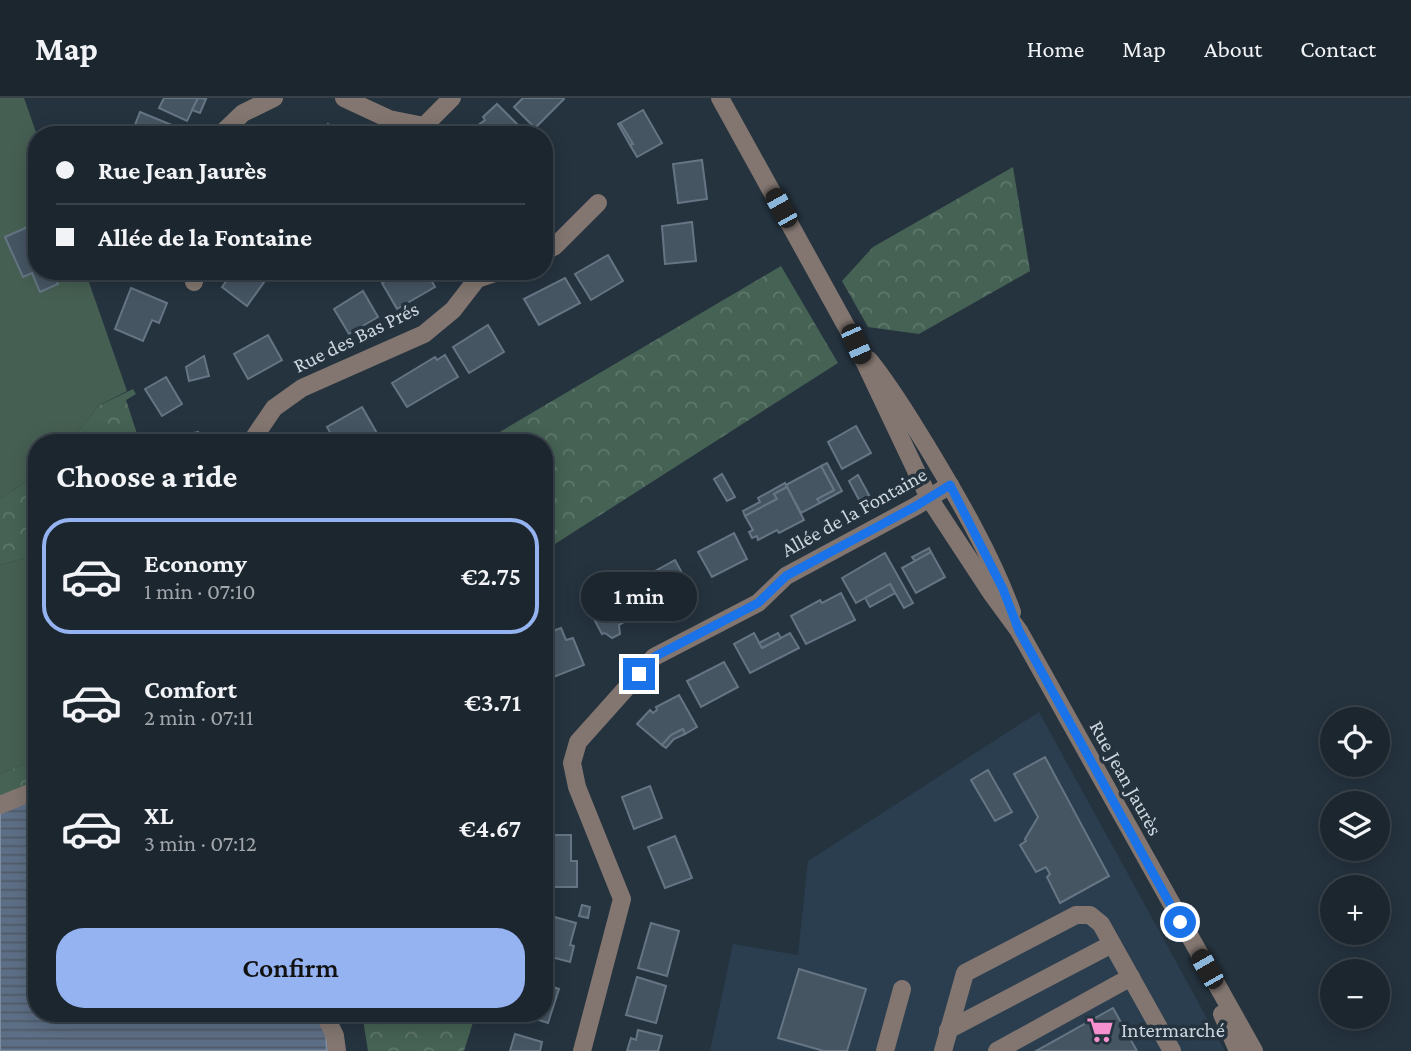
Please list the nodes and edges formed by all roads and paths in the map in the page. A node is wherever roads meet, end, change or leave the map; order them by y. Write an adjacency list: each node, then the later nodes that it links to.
1 (274, 98): 5 (street)
2 (344, 98): 6 (street)
3 (452, 98): 7 (street)
4 (720, 98): 11 (street, Rue Jean Jaurès)
5 (229, 126)
6 (412, 126)
7 (428, 126)
8 (598, 203): 9 (street)
9 (553, 247)
10 (473, 280): 12 (street, Rue des Bas Prés)
11 (856, 344): 13 (street, Rue Jean Jaurès); 14 (street, Rue Jean Jaurès)
12 (256, 434)
13 (950, 485): 14 (street, Allée de la Fontaine); 15 (street, Rue Jean Jaurès)
14 (929, 498): 15 (street, Rue Jean Jaurès); 25 (street, Allée de la Fontaine)
15 (1019, 631): 19 (street, Rue Jean Jaurès)
16 (28, 793): 17 (street)
17 (0, 804)
18 (1112, 944): 20 (street); 23 (street); 23 (street)
19 (1194, 946): 30 (street, Rue Jean Jaurès); 31 (street, Rue Jean Jaurès)
20 (1131, 977): 28 (street); 29 (street)
21 (902, 989): 26 (street)
22 (328, 1022): 24 (street)
23 (948, 1030): 27 (street)
24 (337, 1051)
25 (582, 1051)
26 (885, 1051)
27 (943, 1051)
28 (997, 1051)
29 (1172, 1051)
30 (1238, 1051)
31 (1254, 1051)

